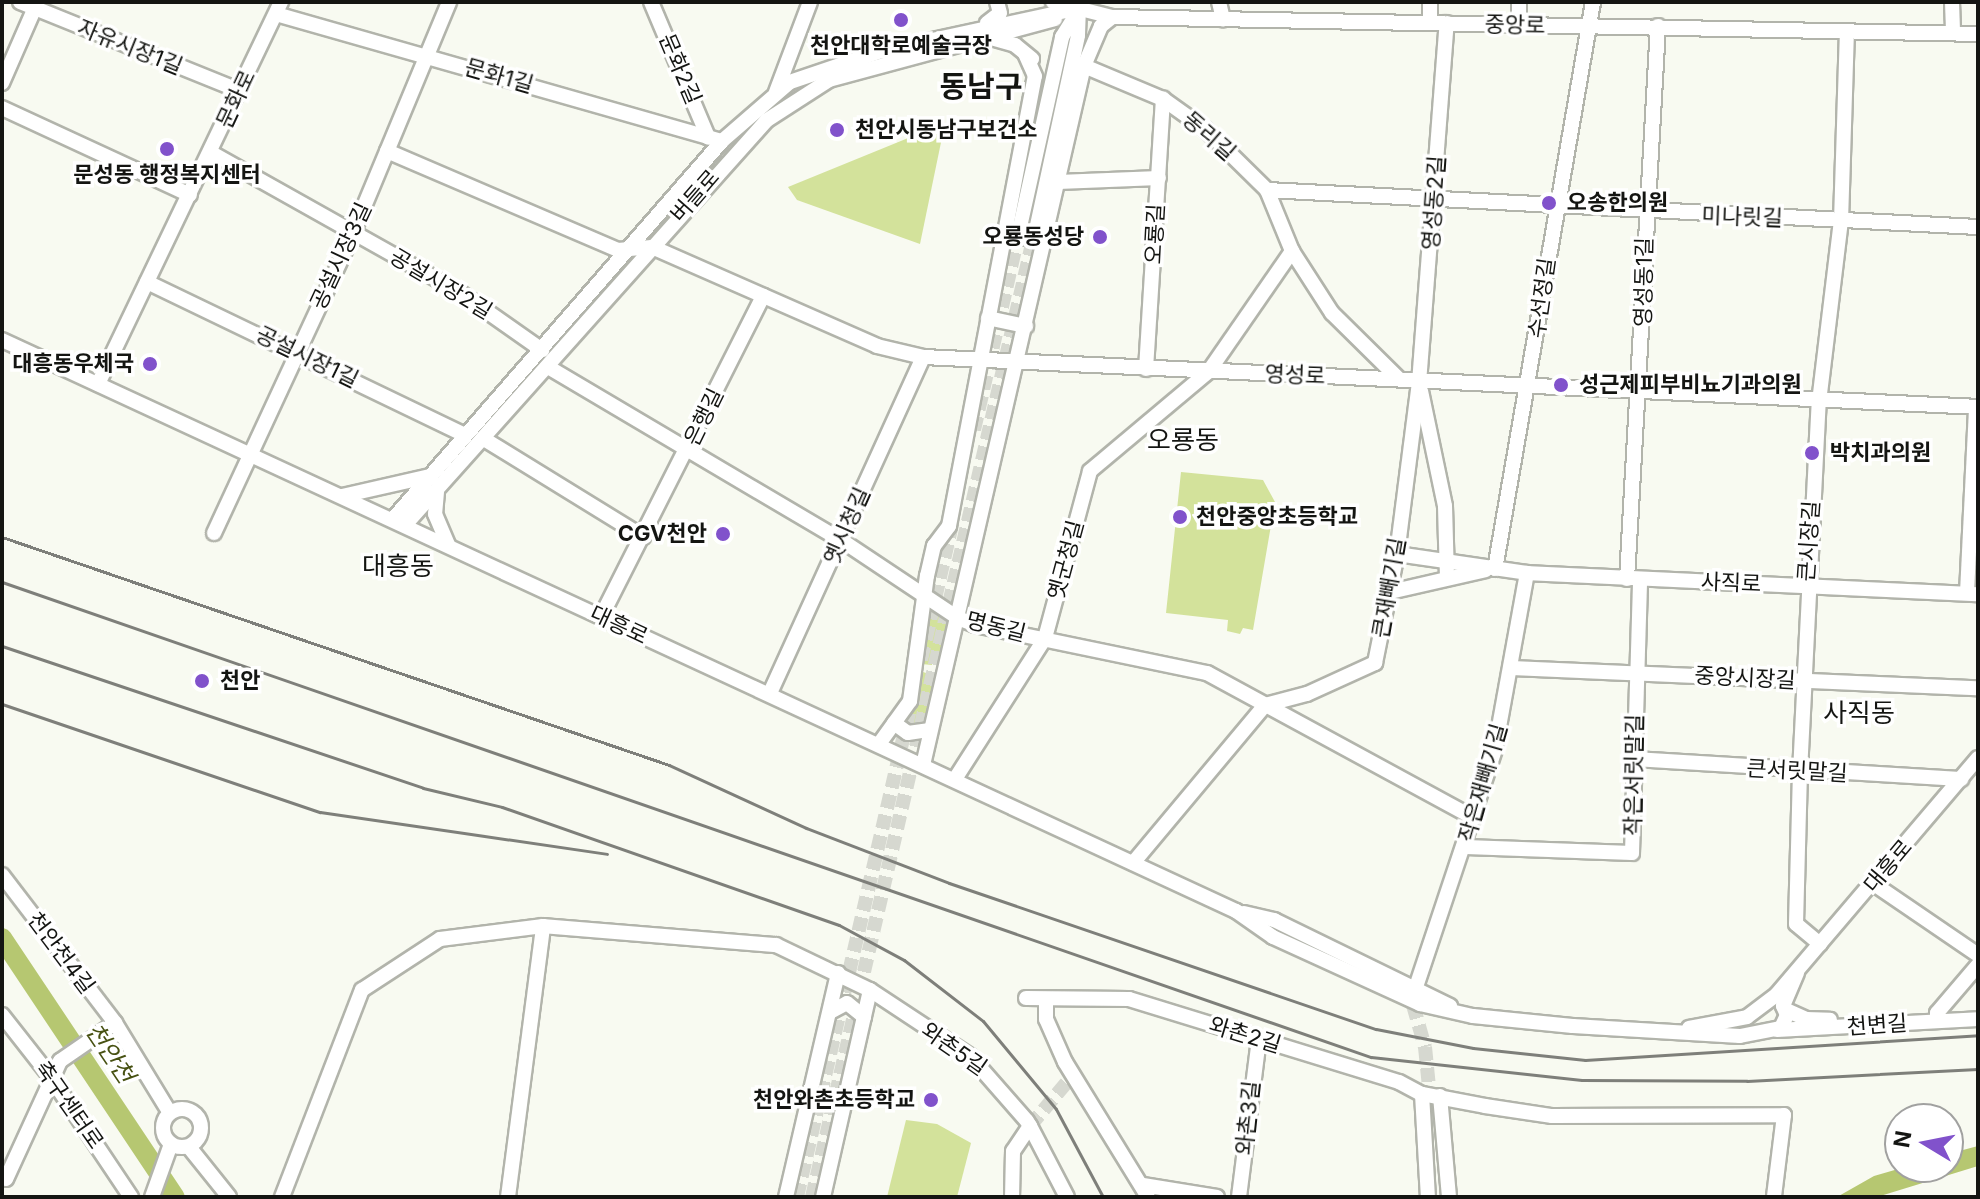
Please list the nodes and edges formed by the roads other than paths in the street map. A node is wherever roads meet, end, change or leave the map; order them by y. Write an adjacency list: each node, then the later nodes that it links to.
1 (20, 2): 13 (street, 자유시장1길)
2 (449, 2): 27 (street, 공설시장3길)
3 (651, 2): 35 (street, 문화2길)
4 (810, 2): 31 (street, 버들로)
5 (997, 2): 22 (street)
6 (1053, 2): 12 (street, 중앙로)
7 (1219, 2): 16 (street)
8 (1430, 2): 17 (street)
9 (1519, 2): 19 (street)
10 (1593, 2): 20 (street, 수선정길)
11 (1952, 2): 24 (street)
12 (1080, 4): 15 (street, 중앙로); 22 (street, 버들로); 34 (street); 49 (street)
13 (36, 5): 29 (street); 30 (street, 자유시장1길)
14 (278, 8): 27 (street, 문화1길); 30 (street, 문화로)
15 (1112, 17): 16 (street, 중앙로); 28 (street)
16 (1223, 20): 17 (street, 중앙로)
17 (1430, 23): 18 (street, 중앙로)
18 (1447, 23): 19 (street, 중앙로); 42 (street, 영성동2길)
19 (1519, 25): 20 (street, 중앙로)
20 (1588, 26): 21 (street, 중앙로); 43 (street, 수선정길)
21 (1658, 26): 23 (street, 중앙로); 44 (street, 영성동1길)
22 (986, 32): 26 (street); 31 (street, 버들로); 51 (street, 버들로)
23 (1847, 32): 24 (street, 중앙로); 45 (street, 큰시장길)
24 (1953, 32): 25 (street, 중앙로)
25 (1978, 34)
26 (1025, 54): 34 (street); 48 (street)
27 (428, 55): 35 (street, 문화1길); 36 (street, 공설시장3길)
28 (1084, 66): 32 (street, 동리길); 39 (street)
29 (2, 83)
30 (240, 91): 37 (street, 문화로)
31 (775, 96): 35 (street, 버들로)
32 (1163, 99): 38 (street, 오룡길); 40 (street, 동리길)
33 (2, 108): 41 (street)
34 (1043, 120): 49 (street)
35 (715, 139): 50 (street, 버들로)
36 (387, 151): 47 (street, 공설시장3길); 50 (street, 영성로)
37 (210, 152): 41 (street, 문화로); 47 (street, 공설시장2길)
38 (1159, 178): 39 (street); 64 (street, 오룡길)
39 (1058, 182): 49 (street)
40 (1267, 190): 42 (street, 미나릿길); 52 (street, 동리길)
41 (190, 195): 53 (street, 문화로)
42 (1434, 198): 43 (street, 미나릿길); 67 (street, 영성동2길)
43 (1555, 206): 44 (street, 미나릿길); 69 (street, 수선정길)
44 (1645, 211): 45 (street, 미나릿길); 70 (street, 영성동1길)
45 (1841, 221): 46 (street, 미나릿길); 71 (street, 큰시장길)
46 (1978, 227)
47 (353, 233): 58 (street, 공설시장2길); 59 (street, 공설시장3길)
48 (1005, 235): 49 (street); 55 (street)
49 (1036, 236): 56 (street)
50 (634, 246): 51 (street, 영성로); 58 (street, 버들로)
51 (652, 247): 54 (street, 영성로); 63 (street, 버들로)
52 (1292, 251): 65 (street); 66 (street, 동리길)
53 (147, 282): 59 (street, 공설시장1길); 68 (street, 문화로)
54 (763, 296): 60 (street, 영성로); 75 (street, 은행길)
55 (988, 318): 56 (street); 61 (street)
56 (1026, 326): 62 (street)
57 (2, 340): 68 (street, 대흥로)
58 (542, 350): 73 (street, 버들로)
59 (296, 352): 73 (street, 공설시장1길); 76 (street, 공설시장3길)
60 (923, 357): 61 (street, 영성로); 83 (street, 옛시청길)
61 (980, 361): 62 (street, 영성로); 94 (street)
62 (1017, 363): 64 (street, 영성로); 96 (street)
63 (548, 367): 74 (street, 버들로); 75 (street, 명동길)
64 (1146, 369): 65 (street, 영성로)
65 (1209, 371): 66 (street, 영성로); 97 (street, 옛군청길)
66 (1399, 379): 67 (street, 영성로)
67 (1419, 383): 69 (street, 영성로); 85 (street, 큰재빼기길); 86 (street)
68 (98, 384): 76 (street, 대흥로)
69 (1529, 389): 70 (street, 영성로); 87 (street, 수선정길)
70 (1641, 394): 71 (street, 영성로); 90 (street, 영성동1길)
71 (1819, 402): 72 (street, 영성로); 91 (street, 큰시장길)
72 (1977, 407): 93 (street, 사직로)
73 (465, 435): 77 (street, 버들로)
74 (484, 439): 78 (street, 버들로); 82 (street)
75 (689, 447): 82 (street, 은행길); 83 (street, 명동길)
76 (247, 453): 79 (street, 대흥로); 81 (street, 공설시장3길)
77 (434, 474): 79 (street); 80 (street, 버들로)
78 (437, 491): 80 (street, 버들로); 84 (street)
79 (342, 496): 80 (street, 대흥로)
80 (399, 522): 84 (street, 대흥로)
81 (214, 533)
82 (643, 537): 95 (street, 은행길)
83 (841, 540): 94 (street, 명동길); 102 (street, 옛시청길)
84 (448, 545): 95 (street, 대흥로)
85 (1397, 554): 86 (street, 사직로); 92 (street, 큰재빼기길)
86 (1449, 559): 87 (street, 사직로); 89 (street)
87 (1495, 569): 88 (street, 사직로); 89 (street, 사직로)
88 (1527, 573): 90 (street, 사직로); 98 (street, 작은재빼기길)
89 (1447, 576): 92 (street, 사직로)
90 (1634, 580): 91 (street, 사직로); 99 (street, 작은서릿말길)
91 (1806, 585): 93 (street, 사직로); 100 (street, 큰시장길)
92 (1390, 592): 103 (street, 큰재빼기길)
93 (1973, 593)
94 (926, 597): 96 (street, 명동길); 104 (street)
95 (601, 617): 102 (street, 대흥로)
96 (958, 618): 97 (street, 명동길); 105 (street)
97 (1045, 638): 103 (street, 명동길); 111 (street, 옛군청길)
98 (1513, 668): 99 (street, 중앙시장길); 113 (street, 작은재빼기길)
99 (1636, 673): 100 (street, 중앙시장길); 108 (street, 작은서릿말길)
100 (1807, 681): 101 (street, 중앙시장길); 110 (street, 큰시장길)
101 (1978, 688)
102 (770, 693): 106 (street, 대흥로)
103 (1265, 705): 113 (street, 명동길); 115 (street)
104 (894, 723): 105 (street); 106 (street)
105 (930, 730): 109 (street)
106 (879, 744): 109 (street, 대흥로)
107 (1978, 758): 112 (street, 대흥로)
108 (1633, 759): 110 (street, 큰서릿말길); 114 (street, 작은서릿말길)
109 (923, 765): 111 (street, 대흥로)
110 (1800, 772): 112 (street, 큰서릿말길); 120 (street, 큰시장길)
111 (955, 779): 115 (street, 대흥로)
112 (1961, 779): 117 (street, 대흥로)
113 (1474, 818): 114 (street, 작은재빼기길)
114 (1466, 847): 125 (street, 작은재빼기길)
115 (1133, 863): 118 (street, 대흥로)
116 (2, 875): 137 (street, 천안천4길)
117 (1874, 884): 120 (street, 대흥로); 121 (street)
118 (1236, 911): 124 (street); 125 (street, 대흥로); 132 (street, 대흥로)
119 (543, 926): 123 (street, 와촌5길); 154 (street, 와촌5길); 155 (street)
120 (1820, 944): 129 (street, 대흥로)
121 (1978, 955)
122 (1978, 965): 135 (street)
123 (838, 973): 126 (street, 와촌5길); 131 (street)
124 (1390, 982)
125 (1416, 987): 132 (street, 대흥로)
126 (870, 990): 134 (street); 146 (street, 와촌5길)
127 (1026, 998): 128 (street, 와촌2길)
128 (1046, 1002): 140 (street, 와촌2길); 150 (street)
129 (1774, 1007): 135 (street, 천변길); 138 (street); 139 (street, 대흥로); 139 (street)
130 (1978, 1011): 135 (street, 천변길)
131 (830, 1012): 134 (street); 156 (street)
132 (1460, 1012): 138 (street, 대흥로)
133 (2, 1015): 141 (street, 축구센터로)
134 (864, 1017): 157 (street)
135 (1937, 1017): 136 (street, 천변길); 139 (street, 천변길)
136 (1978, 1019)
137 (109, 1027): 141 (street); 144 (street, 천안천4길)
138 (1667, 1031): 139 (street, 천변길)
139 (1775, 1031)
140 (1259, 1039): 142 (street, 와촌2길); 161 (street, 와촌3길)
141 (50, 1076): 149 (street); 151 (street, 축구센터로)
142 (1422, 1094): 143 (street, 와촌2길); 162 (street)
143 (1440, 1096): 164 (street); 165 (street, 와촌2길)
144 (170, 1113): 147 (street); 148 (street)
145 (1432, 1117): 163 (street)
146 (1030, 1126): 158 (street); 159 (street, 와촌5길)
147 (171, 1144): 148 (street); 152 (street)
148 (189, 1147): 153 (street)
149 (2, 1174)
150 (1146, 1191): 160 (street)
151 (131, 1197)
152 (152, 1197)
153 (229, 1197)
154 (282, 1197)
155 (508, 1197)
156 (786, 1197)
157 (823, 1197)
158 (1012, 1197)
159 (1067, 1197)
160 (1217, 1197)
161 (1239, 1197)
162 (1428, 1197)
163 (1437, 1197)
164 (1449, 1197)
165 (1774, 1197)

